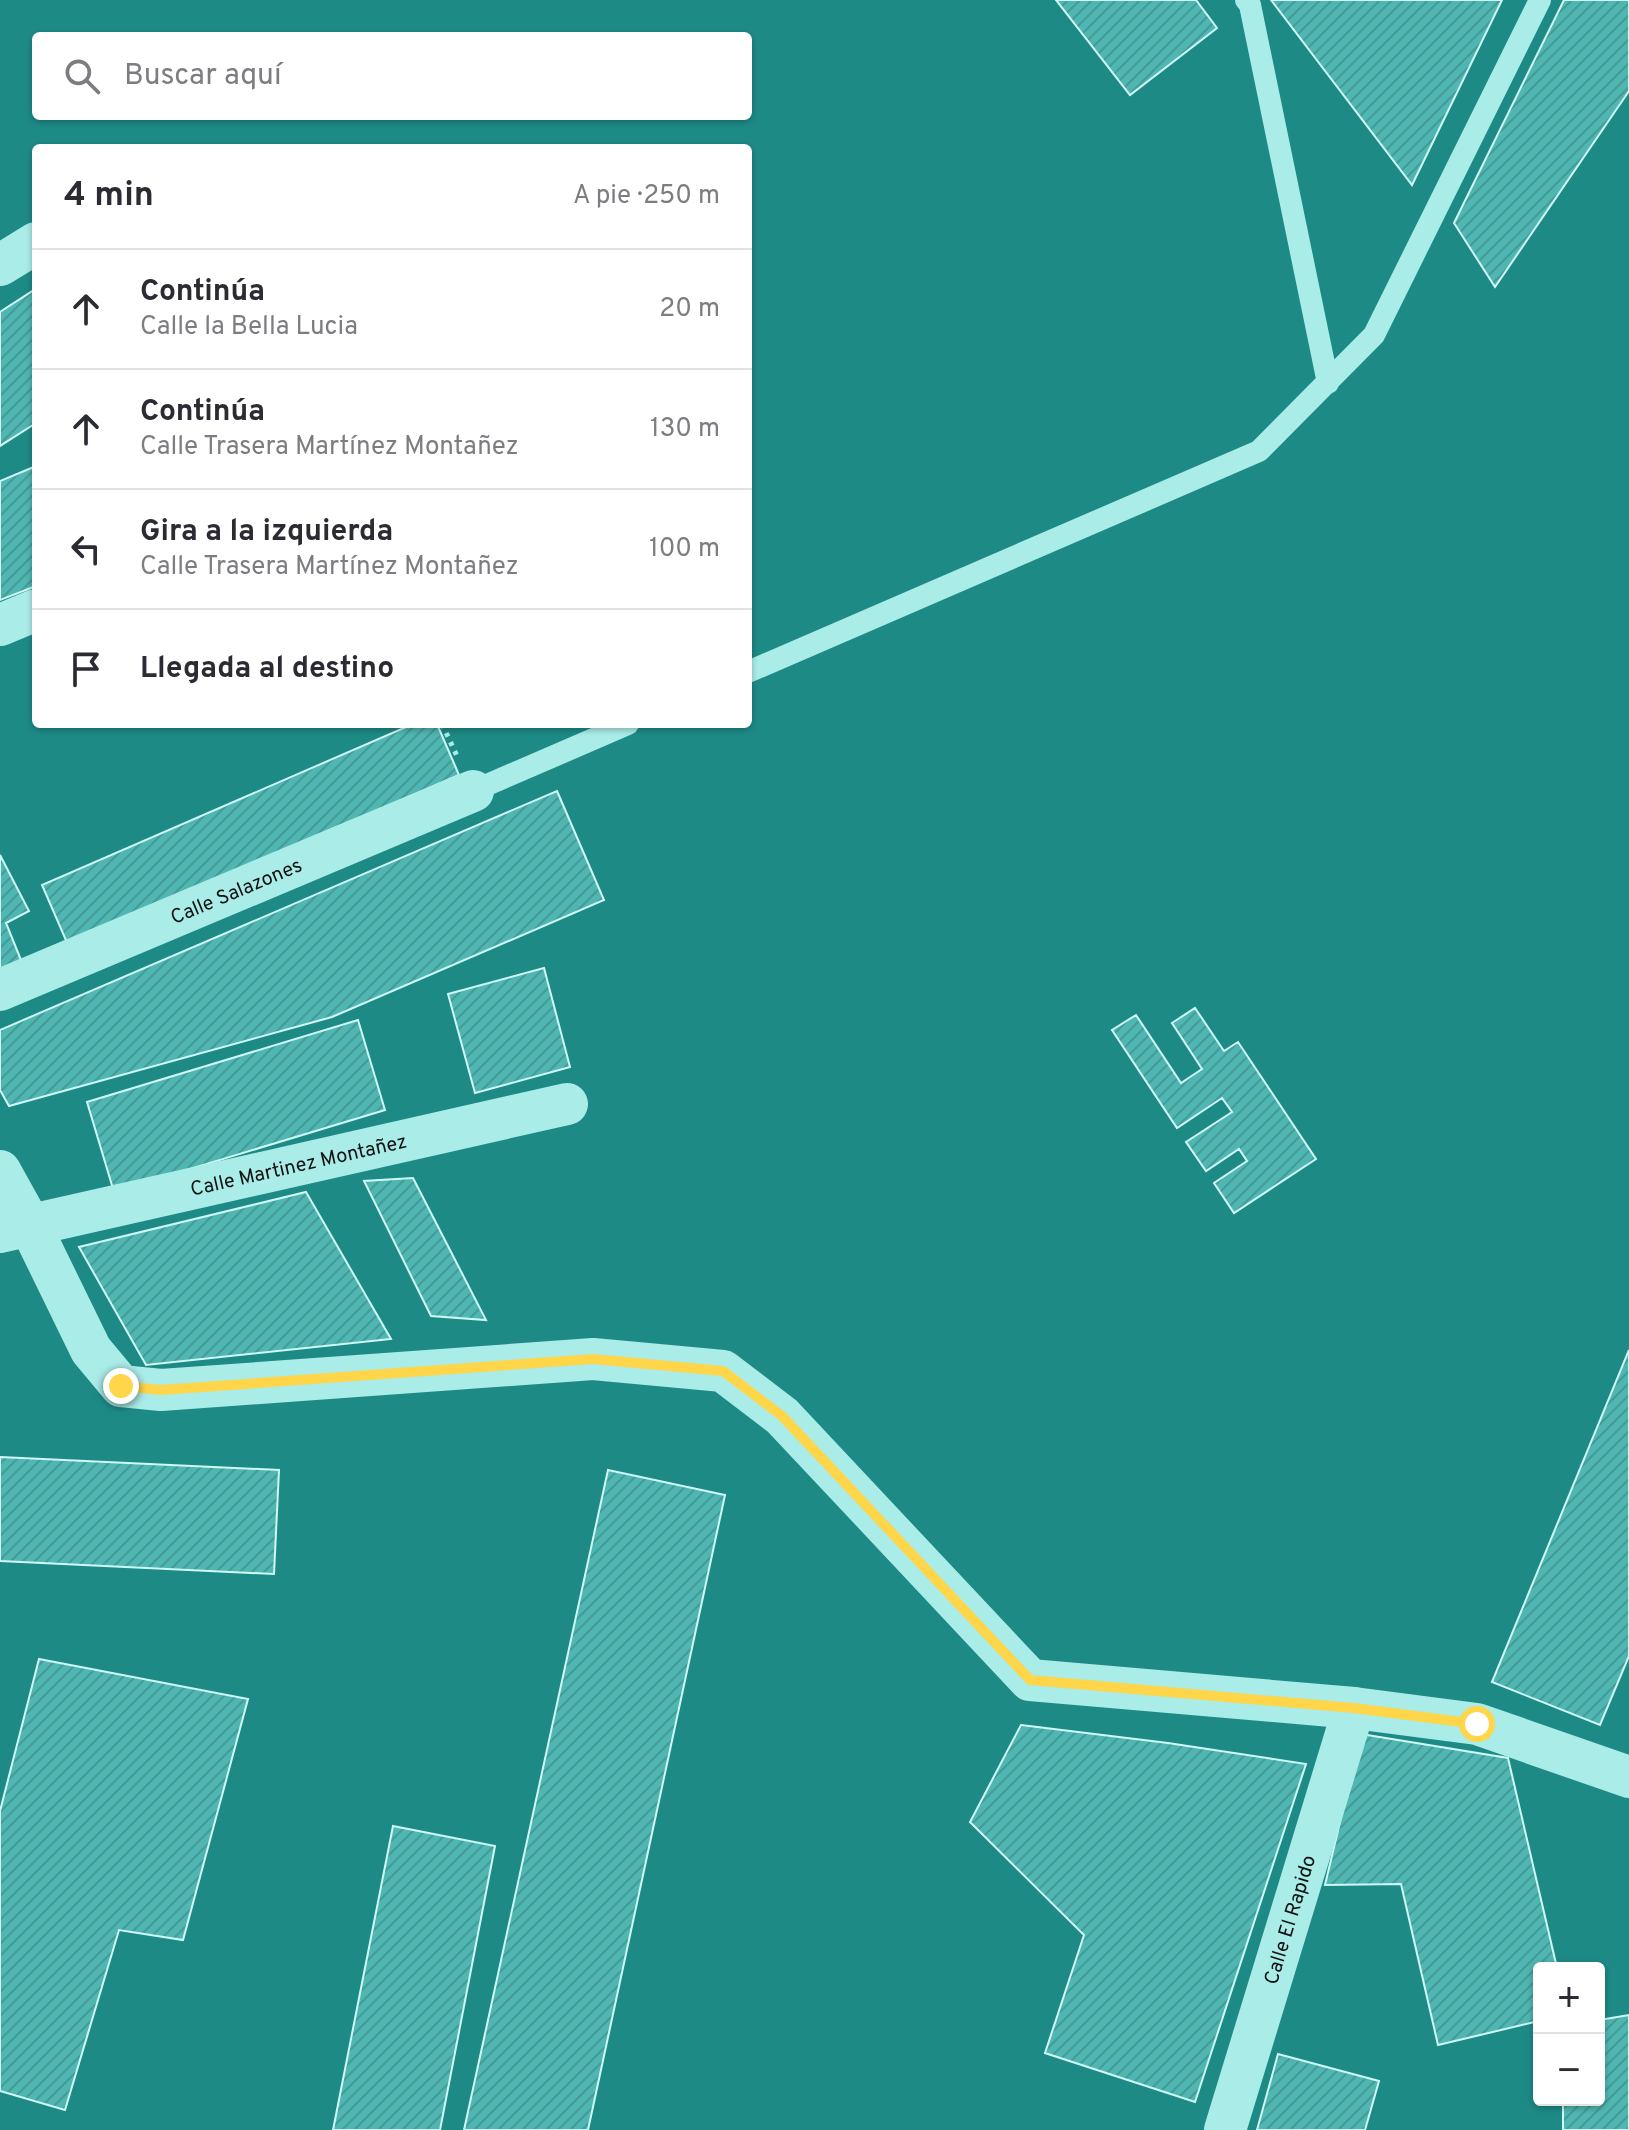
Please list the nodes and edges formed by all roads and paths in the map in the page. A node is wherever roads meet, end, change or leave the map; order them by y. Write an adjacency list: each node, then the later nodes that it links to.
1 (1246, 0): 5 (lane)
2 (1540, 0): 5 (lane)
3 (32, 245): 4 (street)
4 (0, 265)
5 (1328, 383): 8 (lane)
6 (32, 612): 7 (street)
7 (0, 625)
8 (752, 670)
9 (619, 728): 10 (lane)
10 (473, 791): 11 (street, Calle Salazones)
11 (0, 990)
12 (567, 1104): 14 (street, Calle Martinez Montañez)
13 (0, 1171): 14 (street)
14 (15, 1229): 15 (street)
15 (1354, 1708): 16 (street); 17 (street, Calle El Rapido)
16 (1629, 1777)
17 (1225, 2130)

